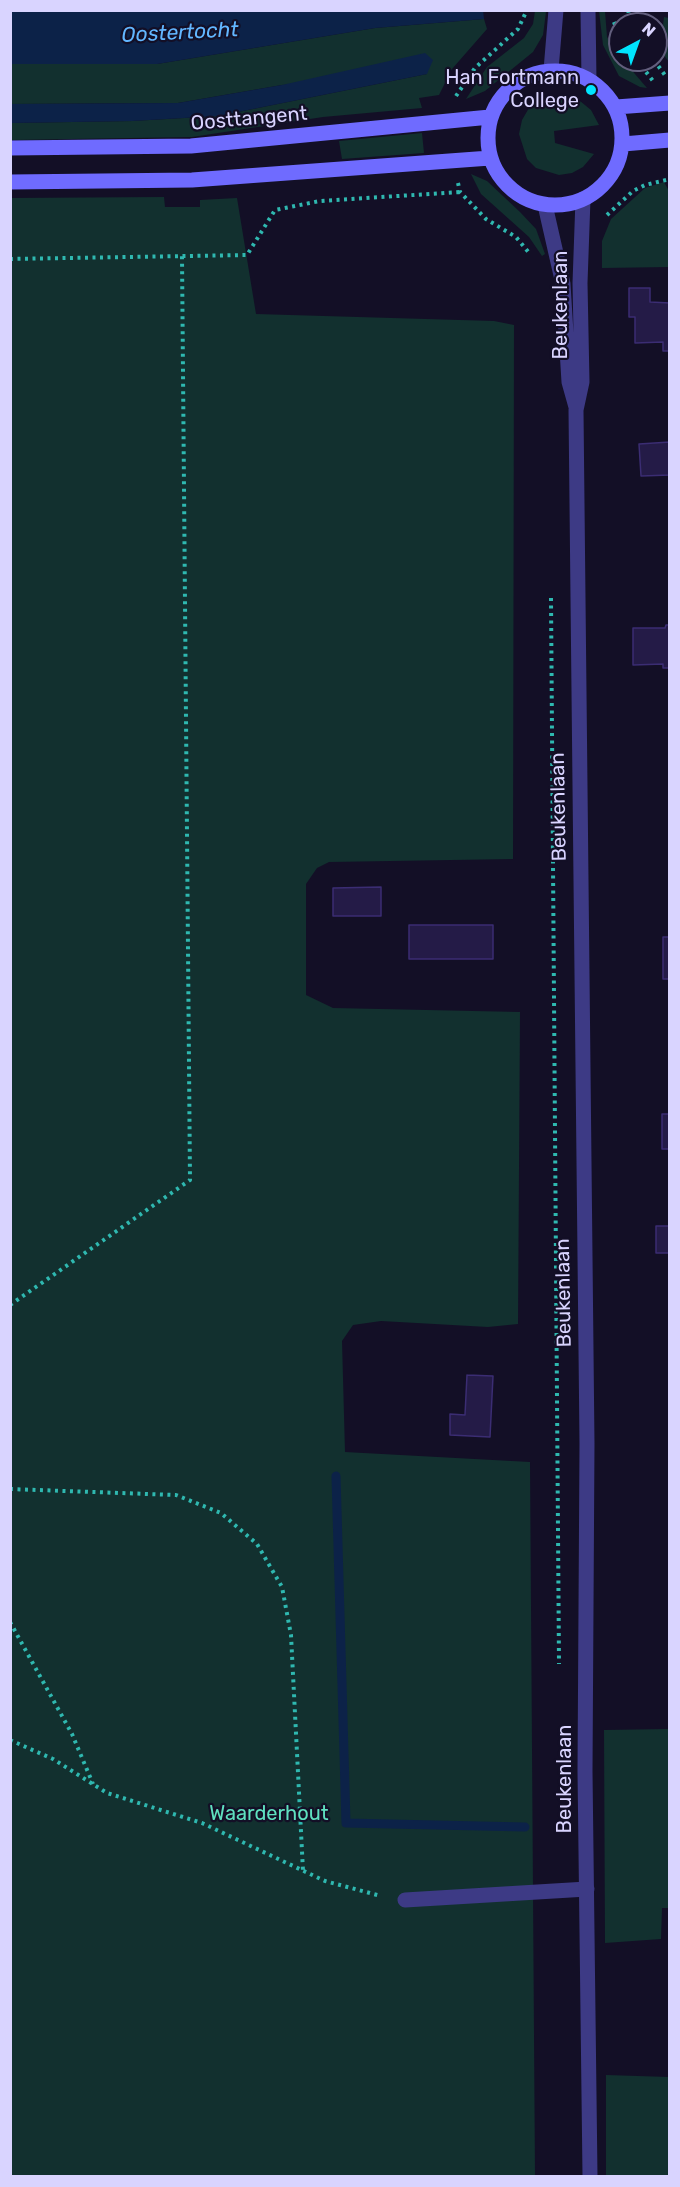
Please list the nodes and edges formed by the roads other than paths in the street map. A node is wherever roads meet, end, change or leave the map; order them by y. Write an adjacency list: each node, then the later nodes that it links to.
1 (555, 16): 3 (street)
2 (588, 17): 4 (street)
3 (551, 70): 4 (main road); 7 (main road)
4 (589, 80): 6 (main road)
5 (669, 103): 6 (main road)
6 (616, 107): 9 (main road)
7 (490, 117): 10 (main road, Oosttangent); 11 (main road)
8 (669, 140): 9 (main road)
9 (623, 144): 13 (main road)
10 (10, 148)
11 (490, 158): 12 (main road); 14 (main road)
12 (10, 182)
13 (583, 199): 14 (main road); 15 (street, Beukenlaan)
14 (545, 205): 15 (street, Beukenlaan)
15 (576, 410): 16 (street, Beukenlaan)
16 (587, 1889): 17 (street); 18 (street, Beukenlaan)
17 (405, 1900)
18 (590, 2176)

